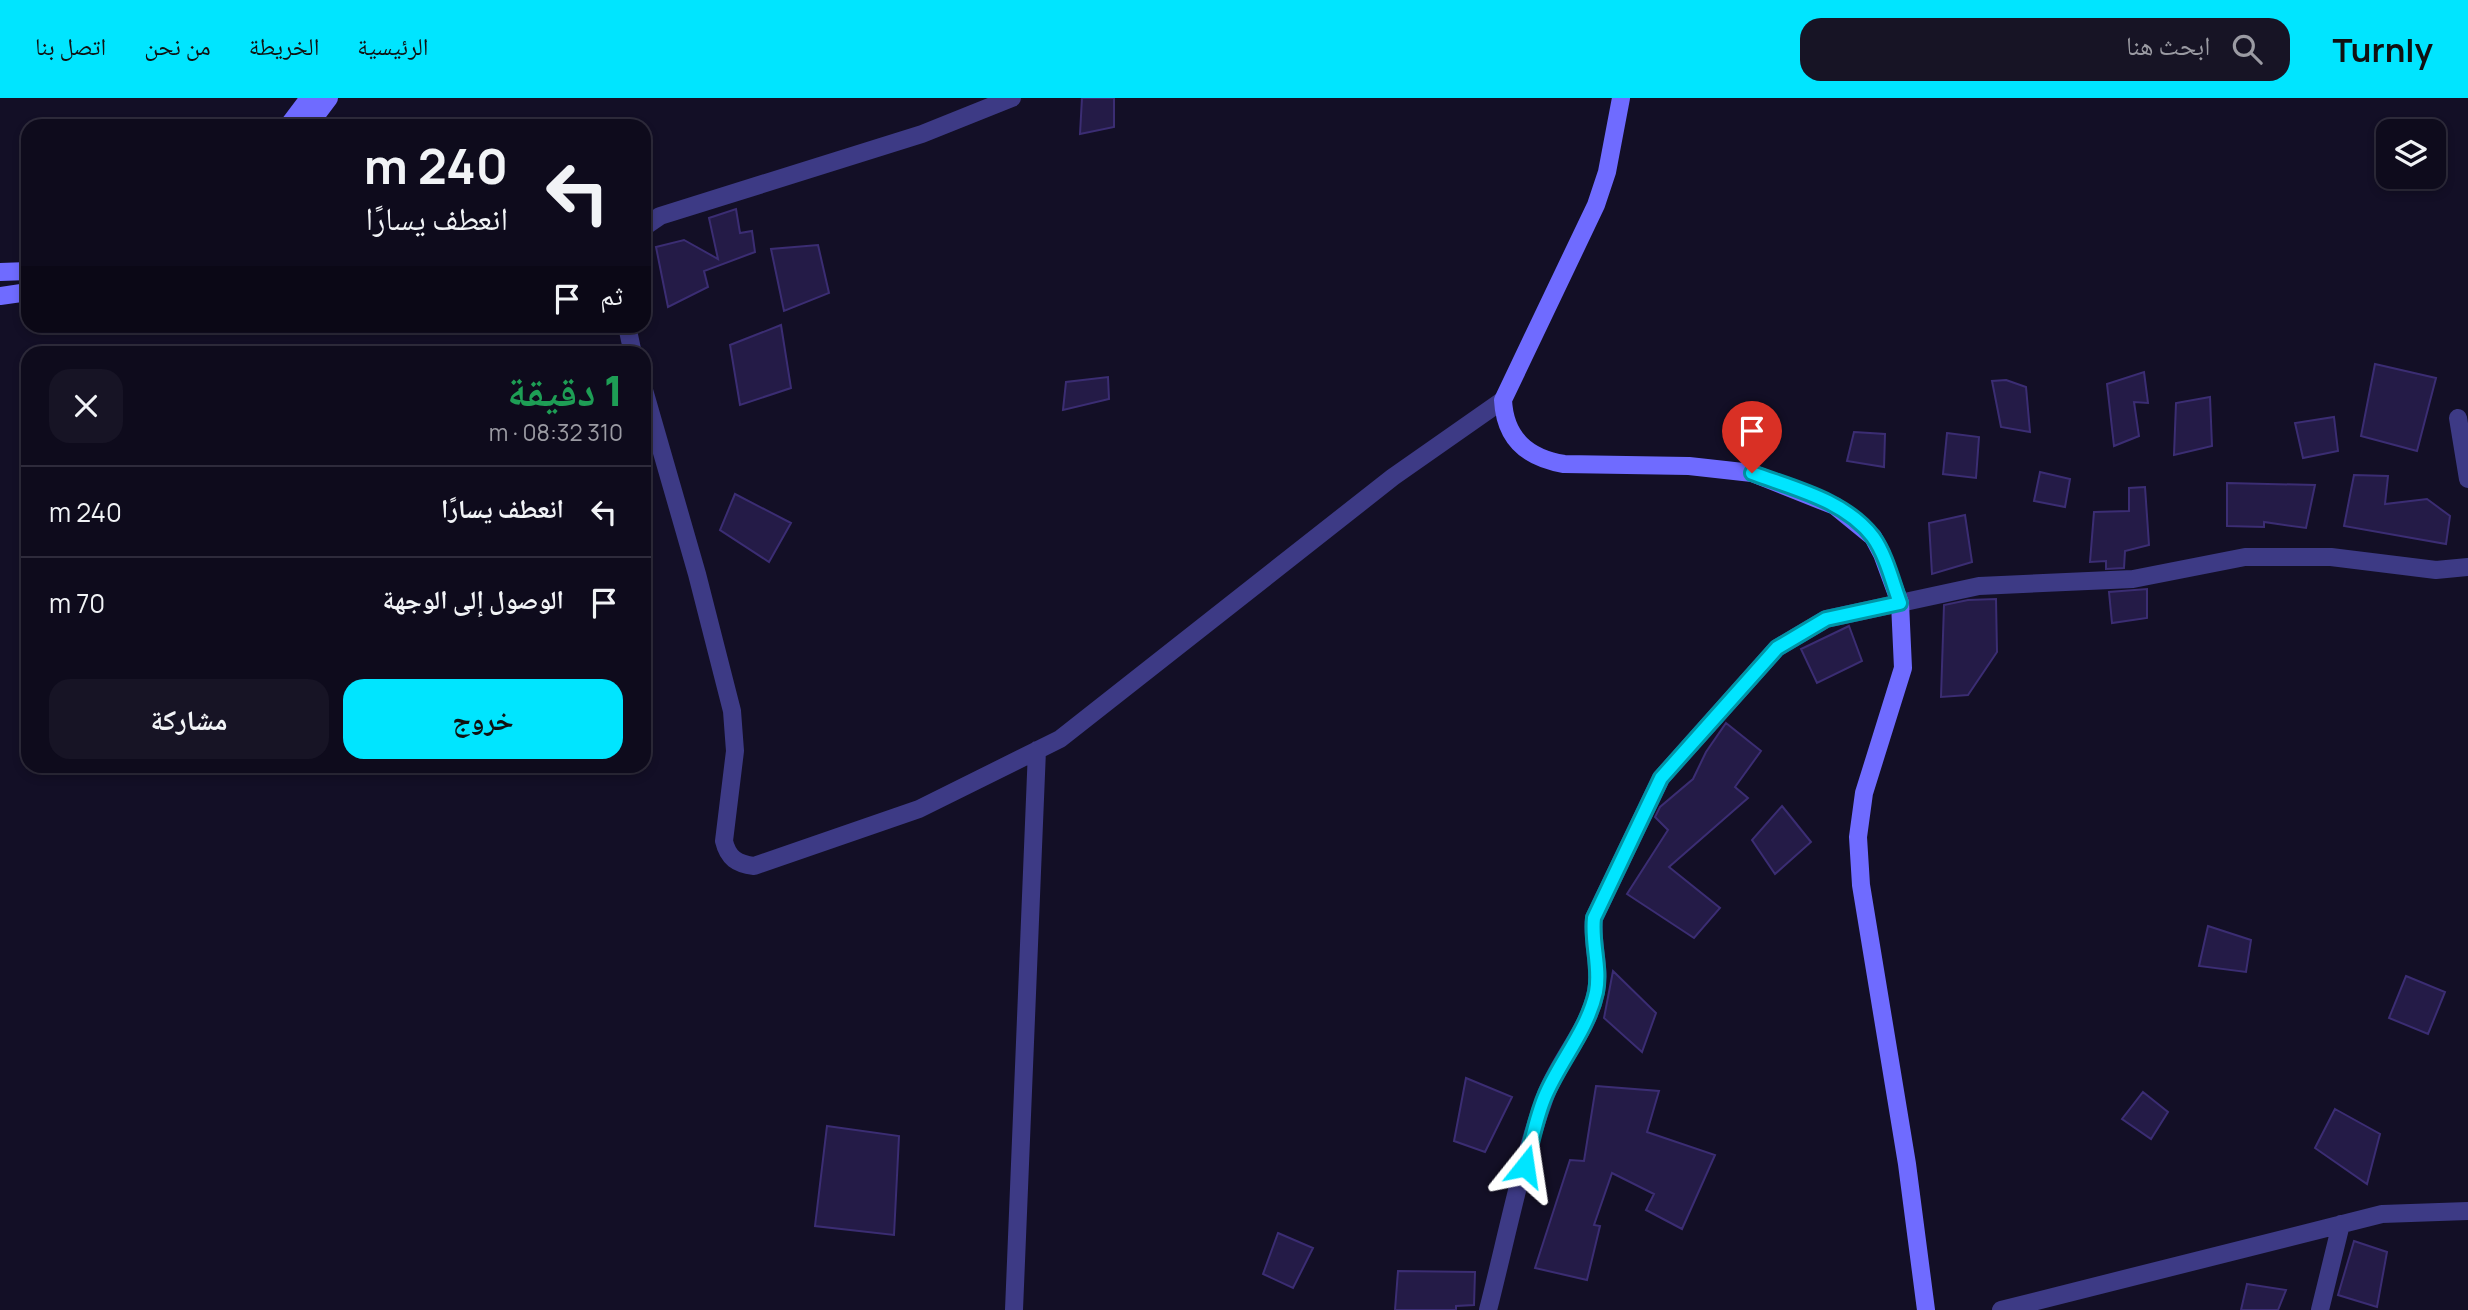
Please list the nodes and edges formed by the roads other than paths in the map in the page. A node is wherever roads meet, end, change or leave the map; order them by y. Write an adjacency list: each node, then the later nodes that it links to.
1 (309, 98): 5 (street)
2 (329, 98): 6 (street)
3 (1012, 98): 7 (street)
4 (1620, 98): 12 (street)
5 (293, 119)
6 (313, 119)
7 (651, 222)
8 (21, 271): 9 (street)
9 (0, 272)
10 (21, 293): 11 (street)
11 (0, 296)
12 (1503, 400): 17 (street); 18 (street)
13 (651, 414): 18 (street)
14 (2458, 418): 15 (street)
15 (2468, 480)
16 (2468, 567): 17 (street)
17 (1900, 603): 22 (street); 23 (street)
18 (1037, 750): 21 (street)
19 (2468, 1211): 20 (street)
20 (2341, 1224): 24 (street); 25 (street)
21 (1014, 1310)
22 (1488, 1310)
23 (1926, 1310)
24 (2001, 1310)
25 (2319, 1310)

